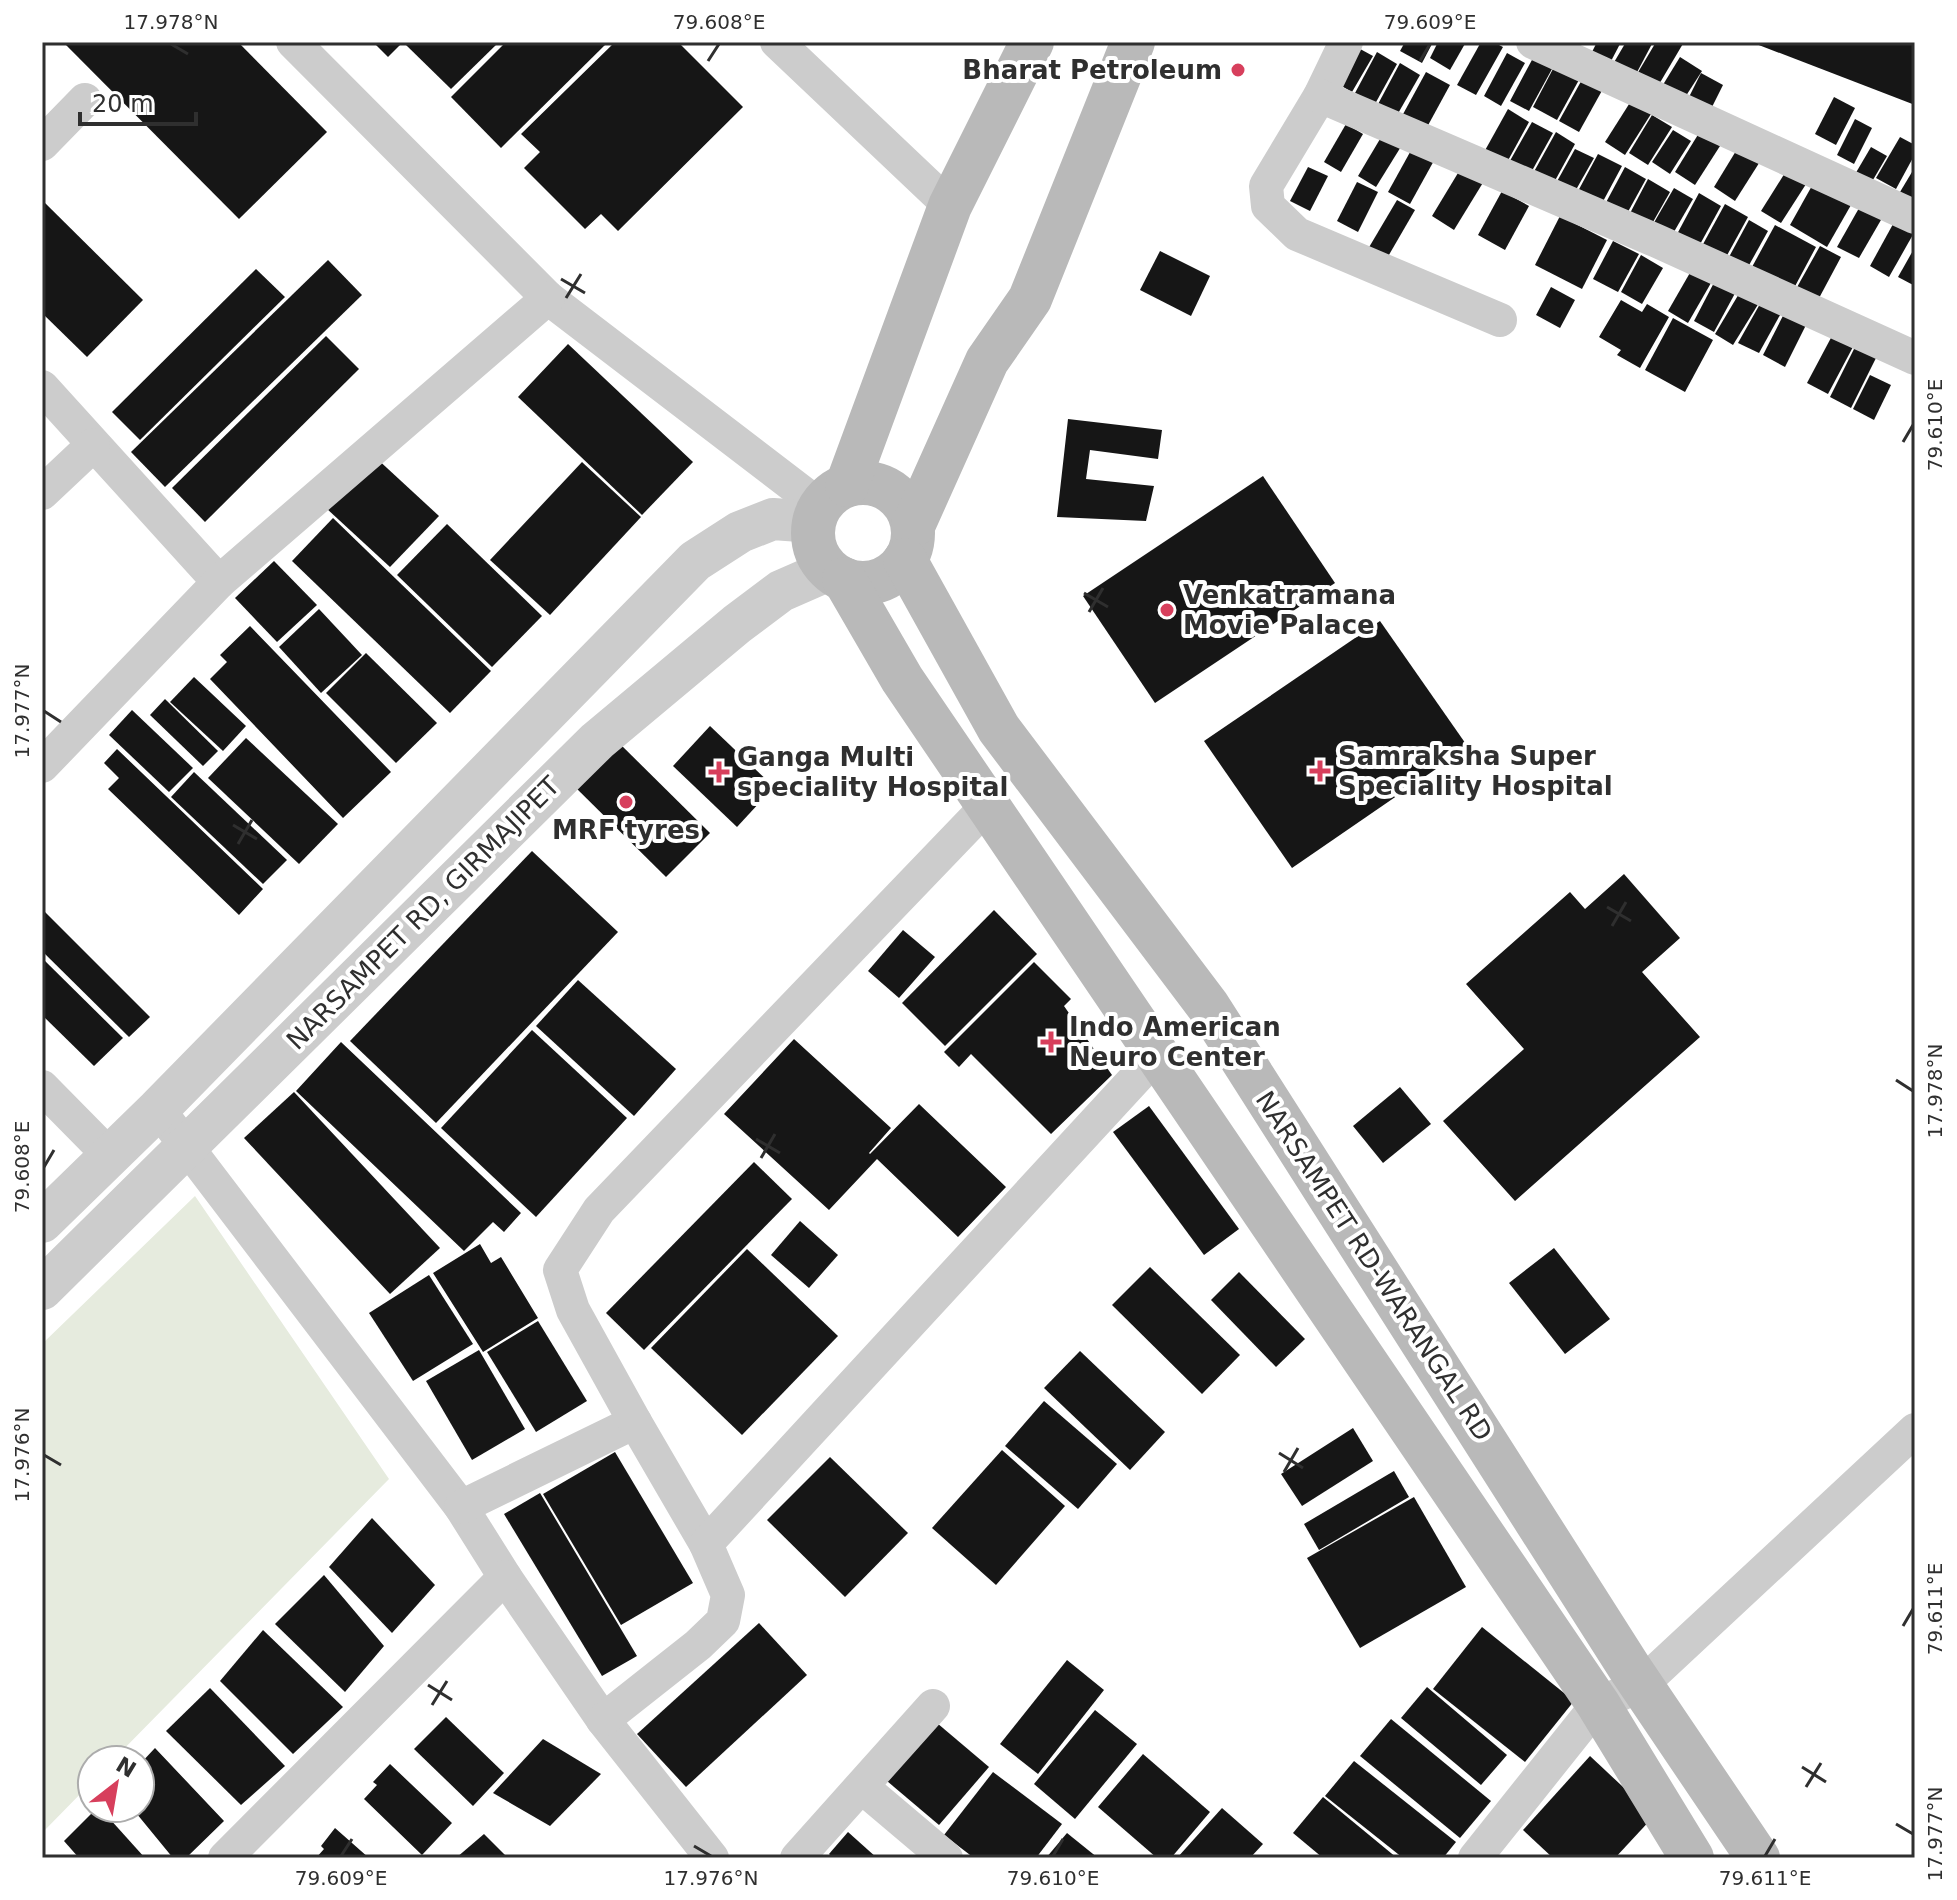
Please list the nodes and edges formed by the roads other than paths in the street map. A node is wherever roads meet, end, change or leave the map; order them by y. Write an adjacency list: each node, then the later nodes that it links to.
1 (293, 42): 12 (street)
2 (777, 42): 10 (street)
3 (1032, 42): 10 (main road)
4 (1133, 42): 19 (main road)
5 (1346, 42): 7 (street)
6 (1533, 42): 11 (street)
7 (1320, 96): 13 (street); 14 (street)
8 (85, 100): 9 (street)
9 (42, 144)
10 (950, 206): 18 (main road)
11 (1915, 217)
12 (548, 298): 18 (street); 21 (street)
13 (1500, 320)
14 (1915, 358)
15 (42, 387): 16 (street)
16 (93, 445): 17 (street); 21 (street)
17 (42, 493)
18 (827, 504): 19 (main road); 20 (main road); 26 (street, NARSAMPET RD, GIRMAJIPET)
19 (909, 543): 20 (main road); 36 (main road, NARSAMPET RD-WARANGAL RD)
20 (836, 574): 23 (main road); 27 (street, NARSAMPET RD, GIRMAJIPET)
21 (219, 582): 22 (street)
22 (42, 766)
23 (988, 805): 24 (main road); 31 (street)
24 (1157, 1055): 34 (street); 37 (main road)
25 (42, 1087): 28 (street)
26 (158, 1109): 27 (street); 28 (street, NARSAMPET RD, GIRMAJIPET)
27 (187, 1147): 30 (street, NARSAMPET RD, GIRMAJIPET); 33 (street)
28 (109, 1155): 29 (street, NARSAMPET RD, GIRMAJIPET)
29 (42, 1222)
30 (42, 1289)
31 (635, 1422): 33 (street); 34 (street)
32 (1915, 1430): 36 (street)
33 (461, 1507): 35 (street)
34 (706, 1544): 39 (street)
35 (505, 1577): 39 (street); 41 (street)
36 (1641, 1685): 37 (street); 47 (main road, NARSAMPET RD-WARANGAL RD)
37 (1598, 1704): 45 (street); 46 (main road)
38 (933, 1706): 40 (street)
39 (603, 1720): 42 (street)
40 (862, 1787): 43 (street); 44 (street)
41 (225, 1858)
42 (712, 1858)
43 (797, 1858)
44 (946, 1858)
45 (1475, 1858)
46 (1692, 1858)
47 (1758, 1858)

